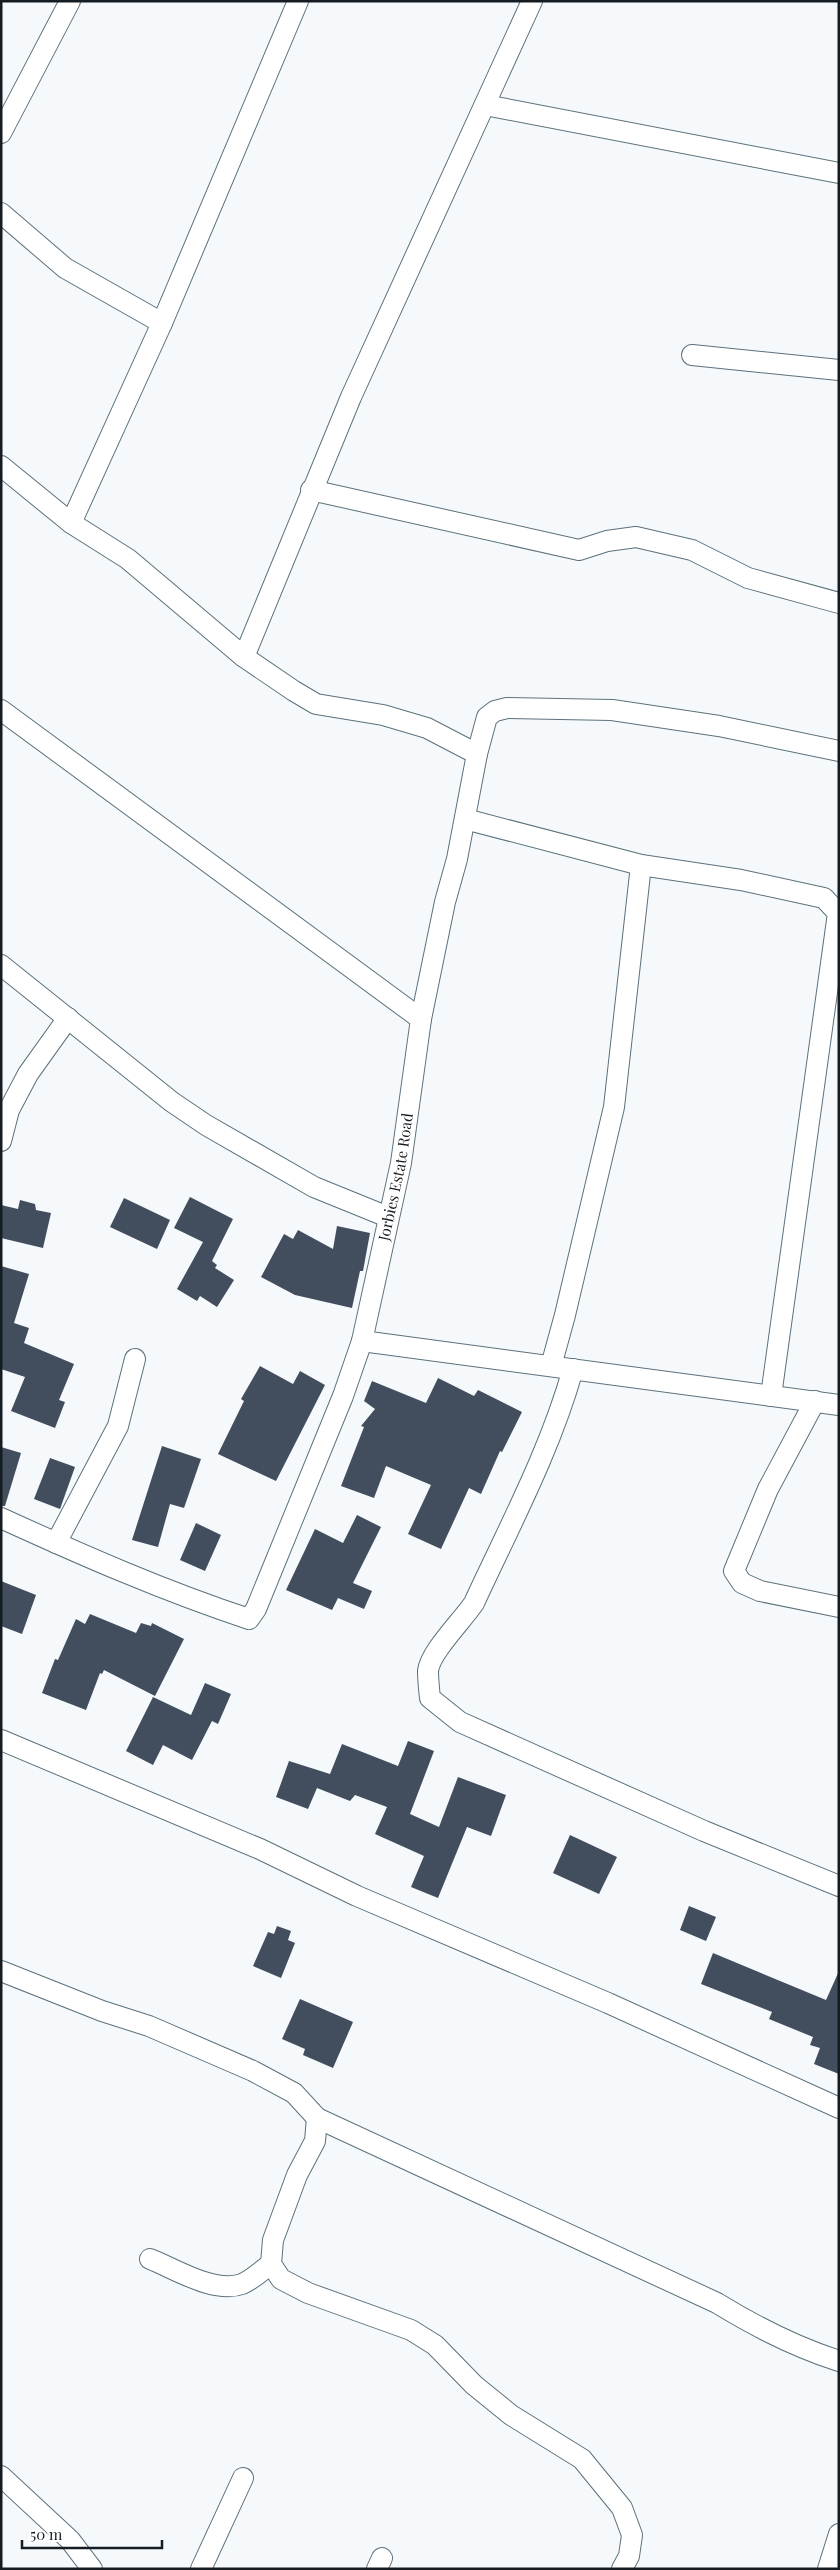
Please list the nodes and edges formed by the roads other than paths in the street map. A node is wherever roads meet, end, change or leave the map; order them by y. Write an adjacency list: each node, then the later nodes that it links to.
1 (70, 1): 5 (street)
2 (298, 1): 8 (street)
3 (532, 1): 4 (street)
4 (485, 105): 6 (street); 12 (street)
5 (1, 133)
6 (839, 173)
7 (1, 213): 8 (street)
8 (162, 323): 13 (street)
9 (692, 355): 10 (street)
10 (839, 370)
11 (1, 466): 13 (street)
12 (311, 490): 14 (street); 15 (street)
13 (71, 522): 15 (street)
14 (839, 603)
15 (244, 657): 18 (street)
16 (1, 710): 23 (street)
17 (839, 751): 18 (street, Jorbies Estate Road)
18 (477, 754): 19 (street, Jorbies Estate Road)
19 (465, 819): 20 (street); 23 (street, Jorbies Estate Road)
20 (642, 864): 28 (street); 30 (street)
21 (1, 965): 22 (street)
22 (68, 1018): 24 (street); 25 (street)
23 (421, 1019): 25 (street, Jorbies Estate Road)
24 (1, 1140)
25 (388, 1217): 26 (street, Jorbies Estate Road)
26 (362, 1341): 28 (street); 34 (street, Jorbies Estate Road)
27 (135, 1359): 34 (street)
28 (550, 1366): 29 (street)
29 (573, 1370): 30 (street); 37 (street)
30 (771, 1396): 31 (street)
31 (815, 1401): 32 (street); 35 (street)
32 (839, 1405)
33 (1, 1518): 34 (street)
34 (56, 1543)
35 (839, 1607)
36 (1, 1740): 39 (street)
37 (839, 1886)
38 (1, 1971): 40 (street)
39 (839, 2108)
40 (317, 2118): 42 (street); 43 (street)
41 (150, 2259): 42 (street)
42 (271, 2264): 49 (street)
43 (839, 2361)
44 (1, 2476): 47 (street)
45 (243, 2478): 48 (street)
46 (839, 2534): 50 (street)
47 (92, 2569)
48 (201, 2569)
49 (622, 2569)
50 (828, 2569)

